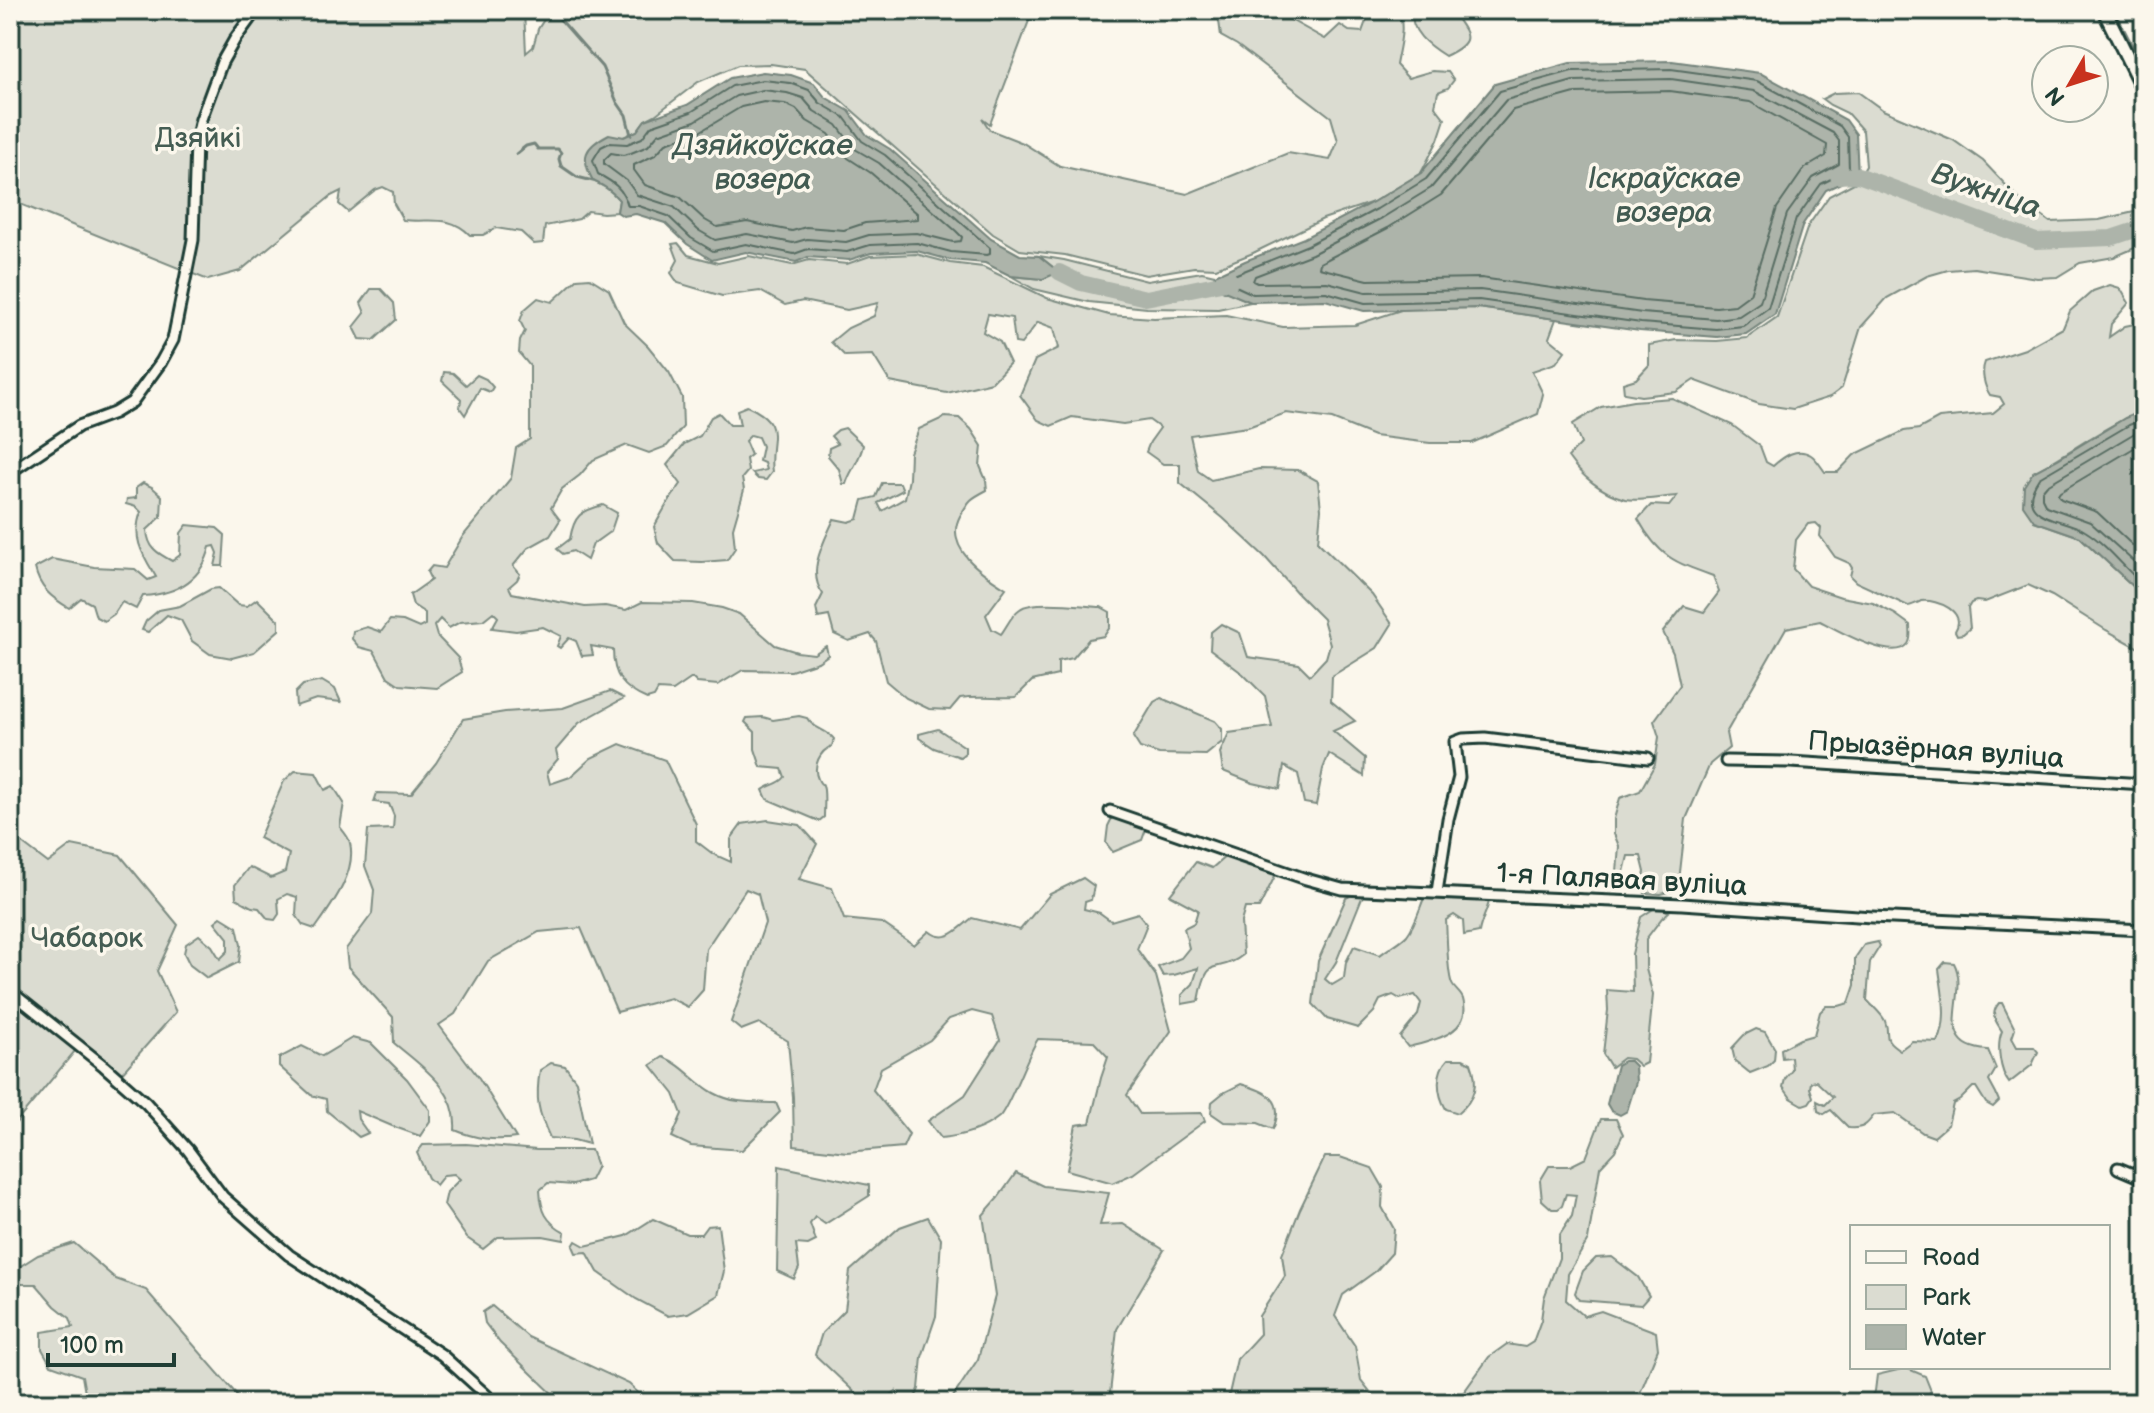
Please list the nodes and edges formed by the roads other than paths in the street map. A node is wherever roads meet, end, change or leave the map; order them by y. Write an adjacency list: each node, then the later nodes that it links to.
1 (256, 10): 4 (street)
2 (2104, 10): 3 (main road)
3 (2144, 91)
4 (10, 472)
5 (1648, 758): 9 (street)
6 (1726, 761): 7 (street, Прыазёрная вуліца)
7 (2144, 784)
8 (1110, 811): 9 (street, 1-я Палявая вуліца)
9 (1437, 892): 10 (street, 1-я Палявая вуліца)
10 (2144, 930)
11 (10, 991): 14 (street)
12 (2118, 1168): 13 (street)
13 (2144, 1179)
14 (495, 1403)

